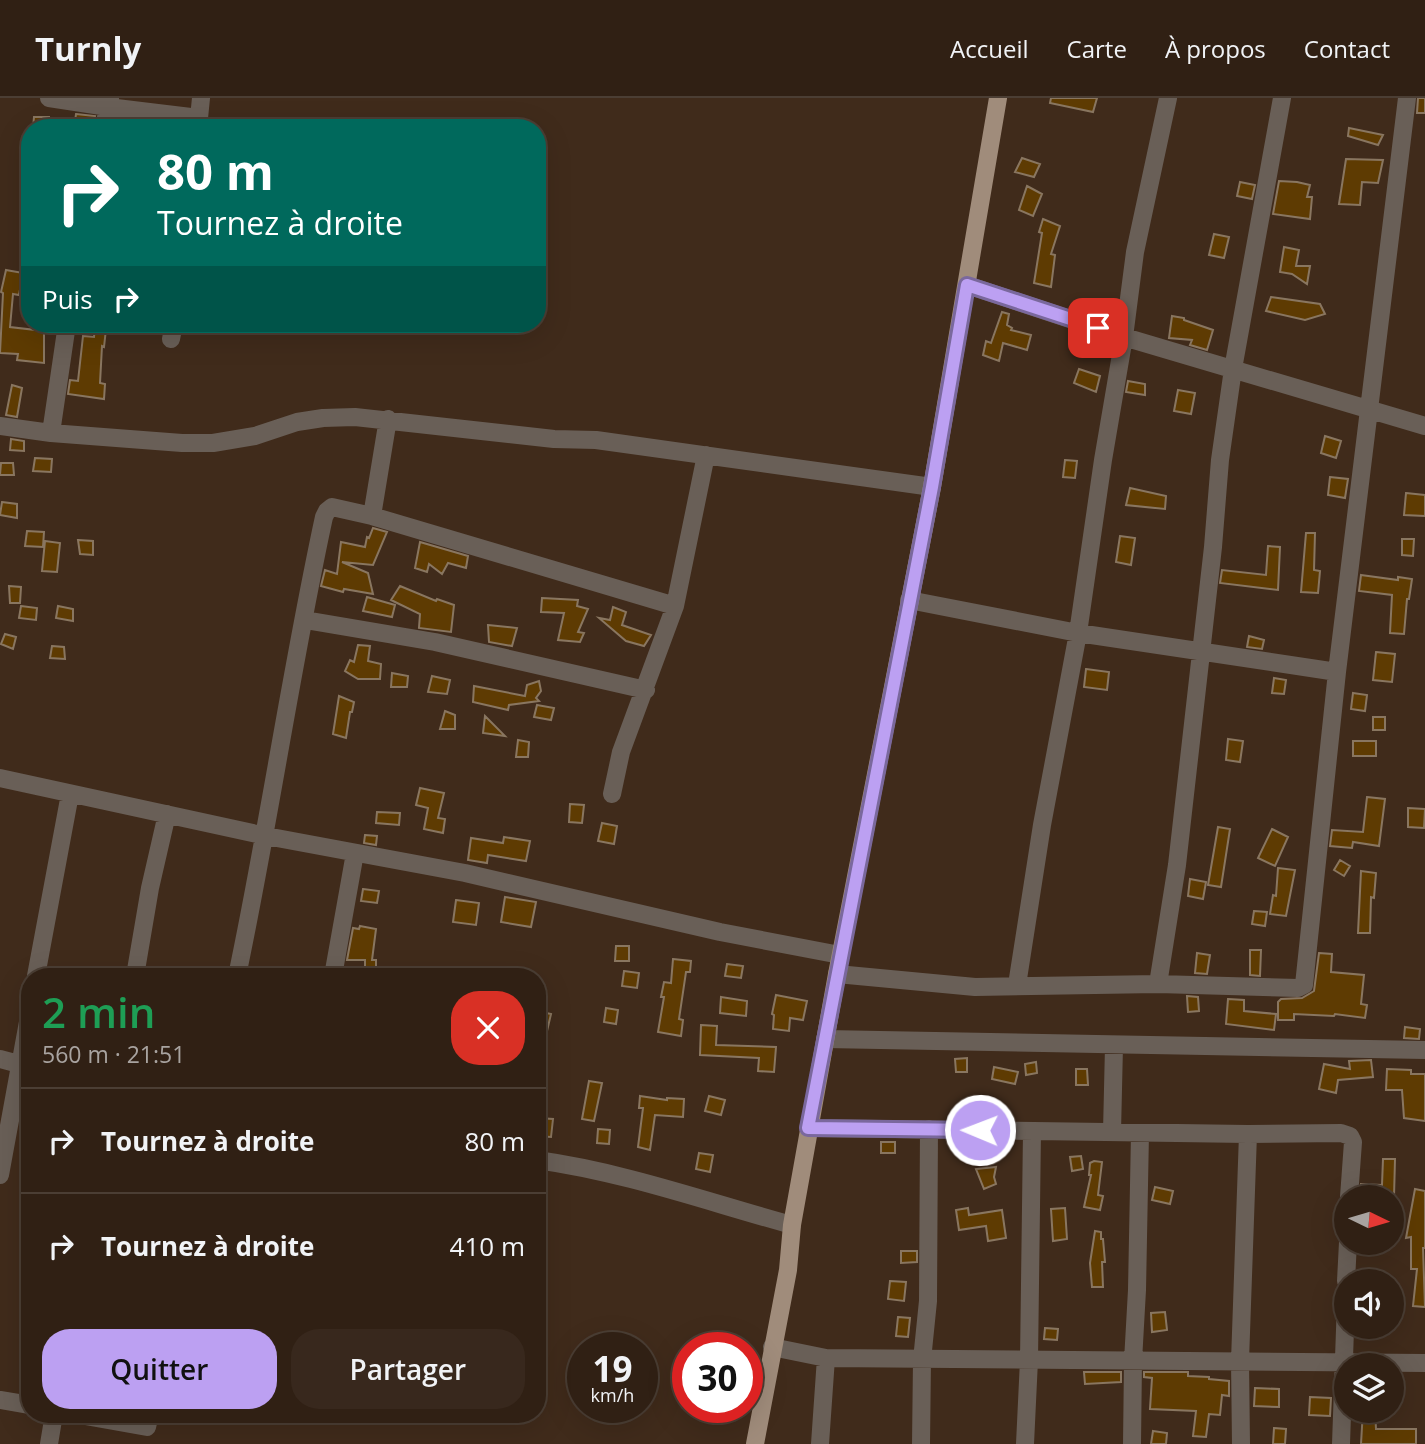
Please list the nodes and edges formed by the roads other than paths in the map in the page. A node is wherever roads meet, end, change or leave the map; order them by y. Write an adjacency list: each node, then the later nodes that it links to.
1 (49, 98): 7 (street)
2 (201, 98): 9 (street)
3 (998, 98): 10 (main road)
4 (1168, 98): 12 (street)
5 (1283, 98): 13 (street)
6 (1407, 98): 14 (street)
7 (109, 102): 8 (street)
8 (181, 119)
9 (198, 119)
10 (967, 285): 12 (street); 20 (main road)
11 (66, 333): 18 (street)
12 (1124, 337): 13 (street); 25 (street)
13 (1233, 369): 14 (street); 26 (street)
14 (1370, 410): 17 (street); 27 (street)
15 (388, 419): 18 (street); 19 (street); 21 (street)
16 (0, 426): 18 (street)
17 (1425, 426)
18 (51, 433)
19 (706, 455): 20 (street); 23 (street)
20 (932, 487): 22 (main road)
21 (372, 516): 23 (street); 24 (street)
22 (909, 600): 25 (street); 35 (main road)
23 (675, 606): 28 (street)
24 (304, 620): 28 (street); 33 (street)
25 (1078, 633): 26 (street); 42 (street)
26 (1200, 652): 27 (street); 41 (street)
27 (1337, 672): 41 (street)
28 (646, 690): 31 (street)
29 (0, 778): 30 (street)
30 (70, 794): 32 (street); 36 (street)
31 (612, 794)
32 (167, 814): 33 (street); 37 (street)
33 (265, 836): 34 (street); 38 (street)
34 (355, 853): 35 (street); 39 (street)
35 (840, 956): 40 (main road)
36 (37, 968)
37 (136, 968)
38 (239, 968)
39 (334, 968)
40 (836, 974): 42 (street); 43 (main road)
41 (1158, 984): 42 (street)
42 (1017, 985)
43 (825, 1039): 44 (street); 49 (main road)
44 (1114, 1046): 45 (street); 52 (street)
45 (1425, 1050)
46 (0, 1059): 47 (street)
47 (21, 1065)
48 (21, 1083): 56 (street)
49 (808, 1128): 50 (street); 58 (main road)
50 (929, 1129): 51 (street); 61 (street)
51 (1032, 1131): 52 (street); 62 (street)
52 (1112, 1132): 53 (street)
53 (1140, 1133): 54 (street); 63 (street)
54 (1248, 1133): 57 (street); 64 (street)
55 (546, 1161): 58 (street)
56 (0, 1175)
57 (1350, 1185)
58 (792, 1226): 59 (main road)
59 (772, 1347): 60 (street); 75 (main road)
60 (826, 1358): 61 (street); 76 (street)
61 (922, 1360): 62 (street); 77 (street)
62 (1029, 1360): 63 (street); 78 (street)
63 (1133, 1361): 64 (street); 79 (street)
64 (1240, 1361): 65 (street); 80 (street)
65 (1334, 1362)
66 (1404, 1363): 67 (street)
67 (1425, 1363)
68 (0, 1400): 69 (street)
69 (21, 1404)
70 (52, 1423): 74 (street)
71 (121, 1423): 73 (street)
72 (1342, 1423): 81 (street)
73 (147, 1428)
74 (49, 1444)
75 (755, 1444)
76 (820, 1444)
77 (921, 1444)
78 (1025, 1444)
79 (1132, 1444)
80 (1241, 1444)
81 (1341, 1444)

